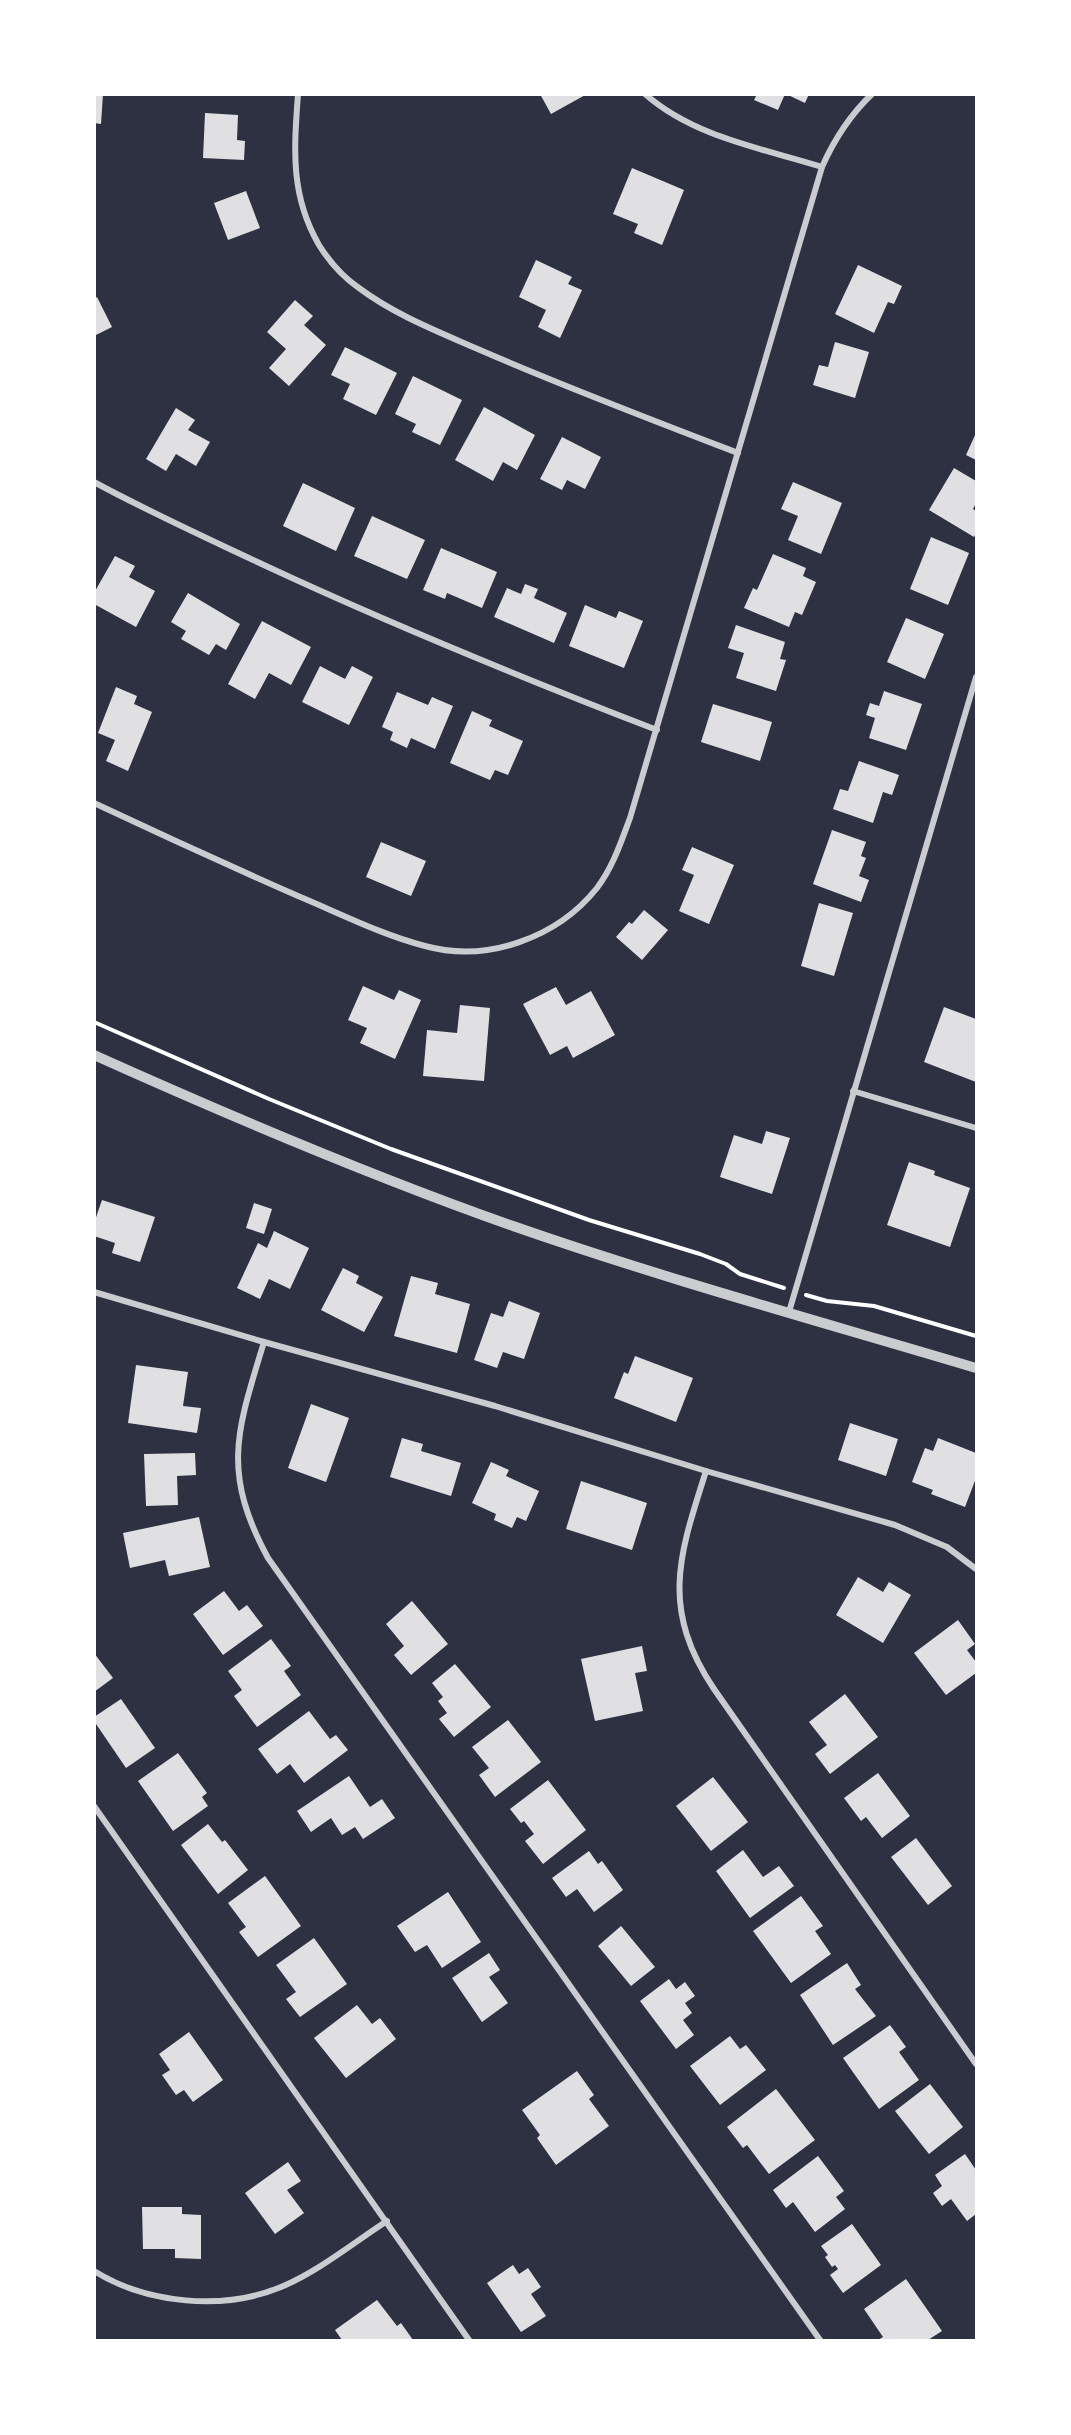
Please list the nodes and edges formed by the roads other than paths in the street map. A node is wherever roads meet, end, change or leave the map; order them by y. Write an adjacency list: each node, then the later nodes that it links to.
1 (298, 94): 5 (street)
2 (645, 94): 4 (street)
3 (872, 94): 4 (street)
4 (822, 166): 5 (street)
5 (738, 453): 8 (street)
6 (94, 482): 8 (street)
7 (976, 677): 11 (street)
8 (657, 730): 9 (street)
9 (94, 803)
10 (94, 1055): 14 (street)
11 (854, 1091): 12 (street); 14 (street)
12 (976, 1128)
13 (94, 1292): 15 (street)
14 (789, 1312): 16 (street)
15 (264, 1342): 17 (street); 24 (street)
16 (976, 1368)
17 (706, 1471): 18 (street); 20 (street)
18 (976, 1569)
19 (94, 1806): 21 (street)
20 (976, 2064)
21 (387, 2221): 22 (street); 23 (street)
22 (94, 2271)
23 (469, 2340)
24 (820, 2340)

